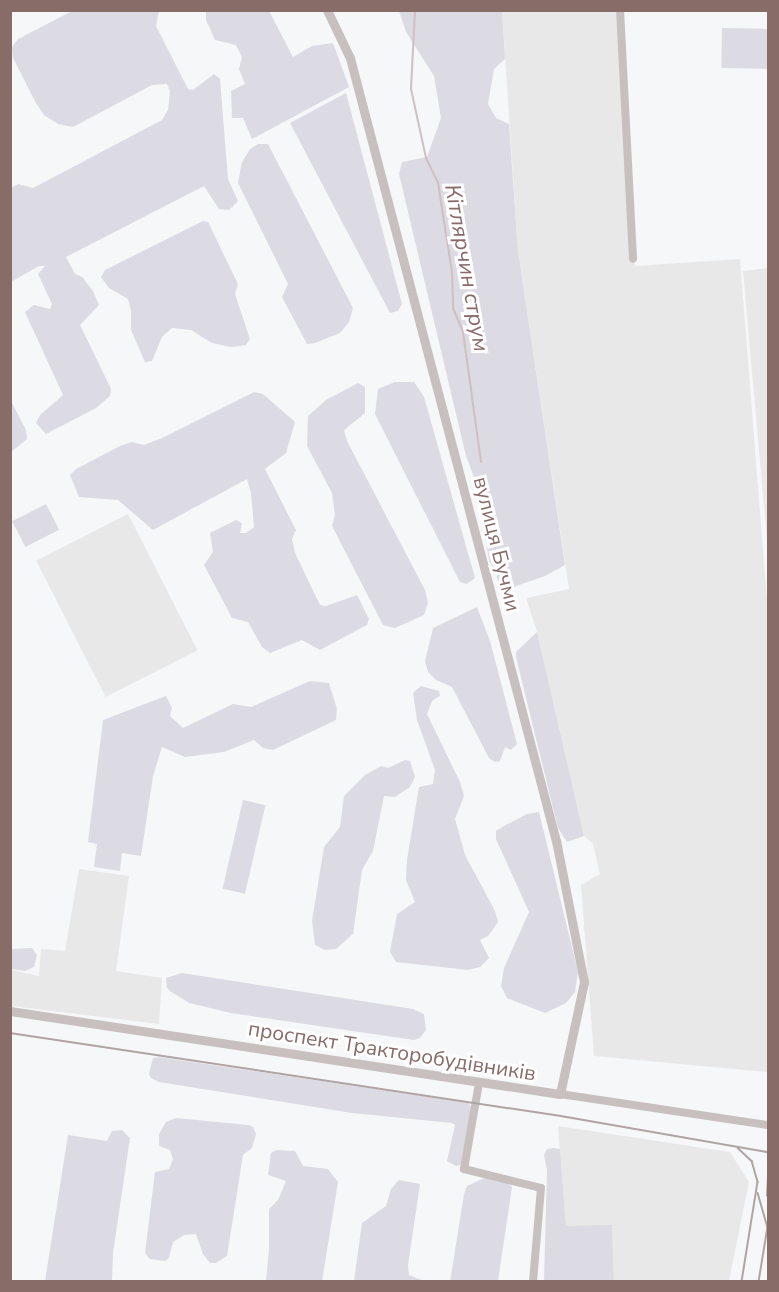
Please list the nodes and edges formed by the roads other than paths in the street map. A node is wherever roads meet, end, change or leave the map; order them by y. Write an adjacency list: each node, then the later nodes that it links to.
1 (327, 10): 6 (street, вулиця Бучми)
2 (620, 10): 3 (street)
3 (633, 259)
4 (10, 1011): 5 (street, проспект Тракторобудівників)
5 (479, 1083): 6 (street, проспект Тракторобудівників); 8 (street)
6 (560, 1094): 7 (street, проспект Тракторобудівників)
7 (768, 1125)
8 (533, 1281)

